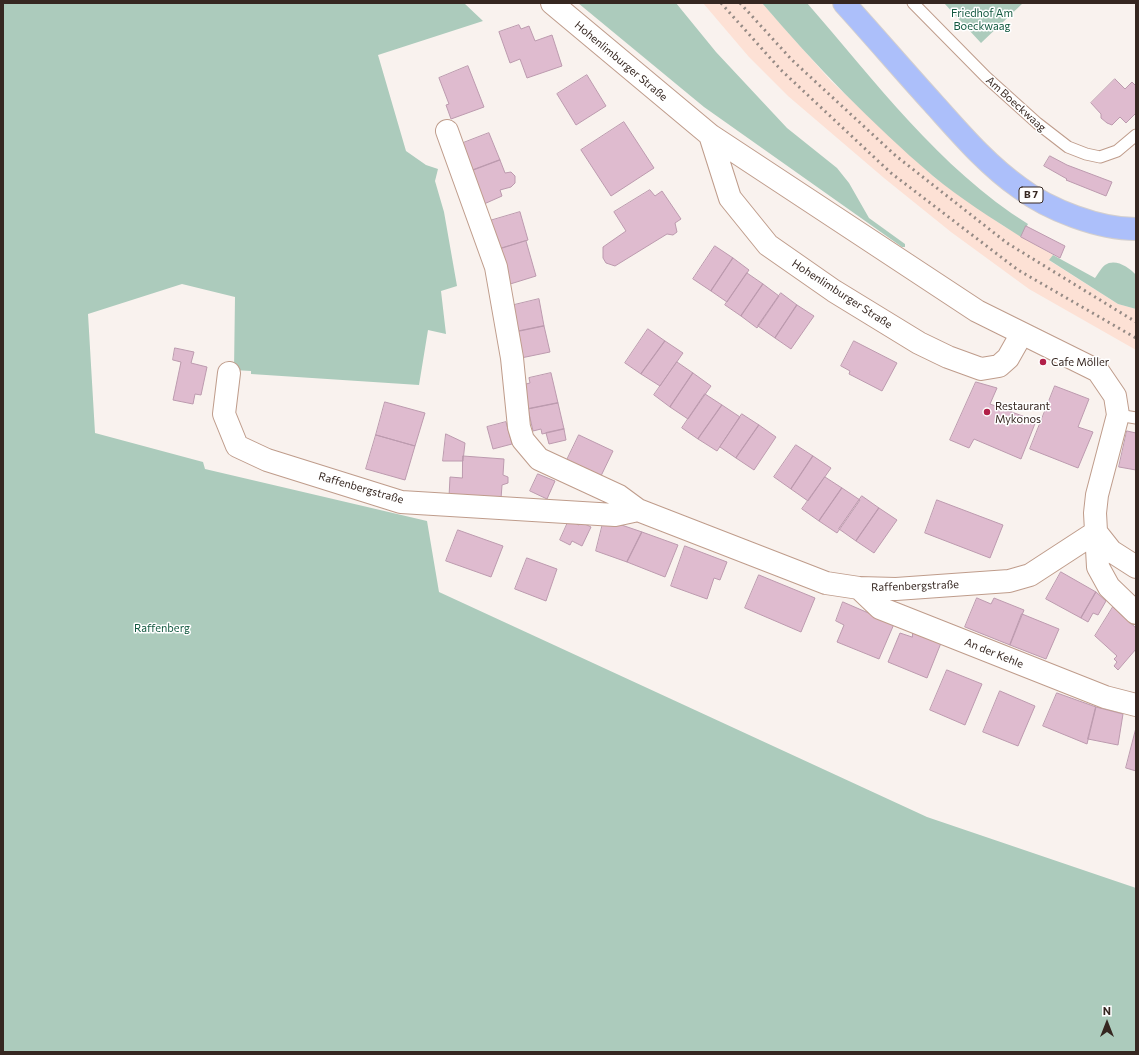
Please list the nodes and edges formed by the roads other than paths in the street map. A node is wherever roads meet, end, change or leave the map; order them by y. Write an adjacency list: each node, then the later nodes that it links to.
1 (552, 3): 5 (street, Hohenlimburger Straße)
2 (844, 3): 7 (main road, B 7)
3 (913, 3): 6 (lane, Am Boeckwaag)
4 (447, 131): 11 (street, Raffenbergstraße)
5 (710, 135): 8 (street, Hohenlimburger Straße); 8 (street, Hohenlimburger Straße)
6 (1136, 135)
7 (1136, 229)
8 (1021, 335): 10 (street, Hohenlimburger Straße)
9 (229, 373): 11 (street, Raffenbergstraße)
10 (1127, 416): 12 (street, Hohenlimburger Straße)
11 (638, 510): 14 (street, Raffenbergstraße)
12 (1096, 532): 13 (street); 14 (street, Raffenbergstraße); 15 (street)
13 (1136, 567)
14 (859, 588): 16 (street, An der Kehle)
15 (1136, 613)
16 (1136, 705)

